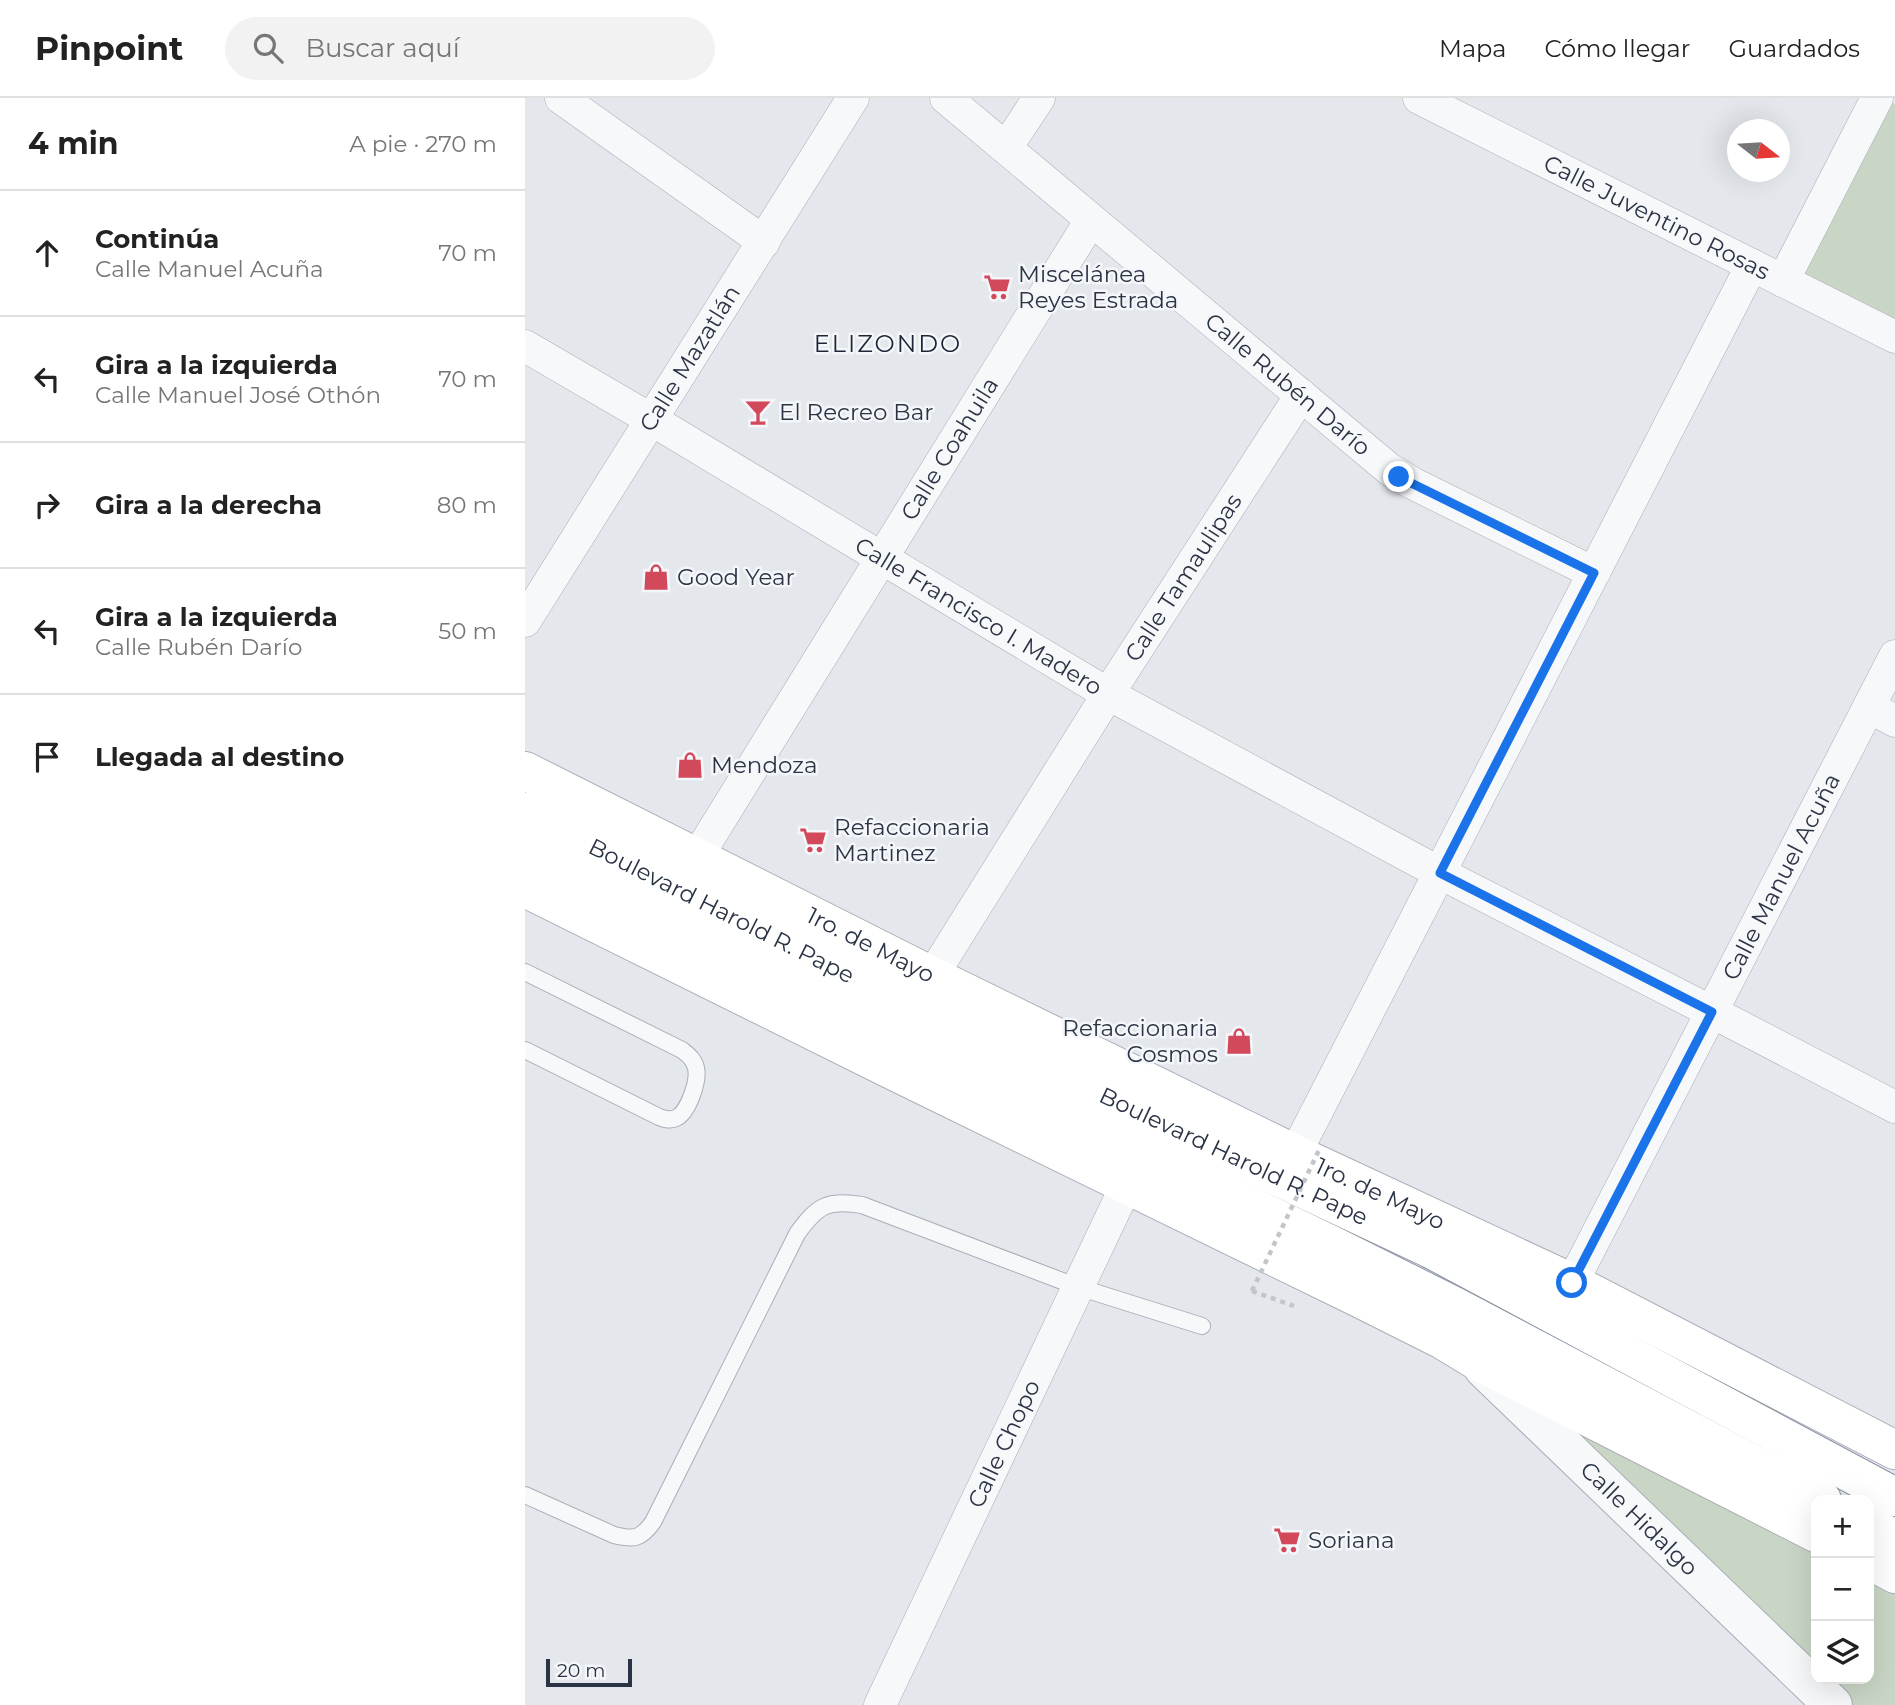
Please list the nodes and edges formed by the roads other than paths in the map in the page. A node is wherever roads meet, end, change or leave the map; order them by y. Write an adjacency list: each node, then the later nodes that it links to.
1 (561, 98): 9 (street)
2 (853, 98): 9 (street, Calle Mazatlán)
3 (946, 98): 7 (street, Calle Rubén Darío)
4 (1039, 98): 7 (street)
5 (1419, 98): 10 (street, Calle Juventino Rosas)
6 (1877, 98): 11 (street)
7 (1006, 148): 8 (street, Calle Rubén Darío)
8 (1091, 220): 14 (street, Calle Rubén Darío); 16 (street, Calle Coahuila)
9 (764, 242): 15 (street, Calle Mazatlán)
10 (1752, 265): 11 (street, Calle Juventino Rosas); 17 (street)
11 (1783, 281): 12 (street, Calle Juventino Rosas)
12 (1895, 337)
13 (525, 345): 15 (street, Calle Francisco I. Madero)
14 (1301, 395): 17 (street, Calle Rubén Darío); 20 (street, Calle Tamaulipas)
15 (652, 420): 16 (street, Calle Francisco I. Madero); 18 (street, Calle Mazatlán)
16 (881, 557): 20 (street, Calle Francisco I. Madero); 25 (street, Calle Coahuila)
17 (1594, 573): 26 (street)
18 (525, 621)
19 (1895, 656): 21 (street, Calle Manuel Acuña)
20 (1108, 694): 26 (street, Calle Francisco I. Madero); 29 (street, Calle Tamaulipas)
21 (1882, 714): 31 (street, Calle Manuel Acuña)
22 (525, 771): 25 (main road, 1ro. de Mayo)
23 (525, 813): 30 (main road, Boulevard Harold R. Pape)
24 (525, 851): 30 (main road, Boulevard Harold R. Pape)
25 (697, 857): 29 (main road, 1ro. de Mayo)
26 (1440, 873): 31 (street, Calle Francisco I. Madero); 34 (street)
27 (525, 888): 35 (main road, Calle Hidalgo)
28 (525, 972): 32 (lane)
29 (932, 976): 34 (main road, 1ro. de Mayo)
30 (849, 993): 42 (main road, Boulevard Harold R. Pape); 43 (main road, Boulevard Harold R. Pape)
31 (1712, 1012): 33 (street, Calle Francisco I. Madero); 36 (street, Calle Manuel Acuña)
32 (525, 1050)
33 (1895, 1107)
34 (1307, 1152): 36 (main road, 1ro. de Mayo)
35 (1127, 1184): 37 (street, Calle Chopo); 39 (main road, Calle Hidalgo)
36 (1572, 1283): 40 (main road, 1ro. de Mayo)
37 (1078, 1287): 38 (lane); 41 (lane); 49 (street, Calle Chopo)
38 (1202, 1326)
39 (1474, 1359): 45 (main road); 50 (street, Calle Hidalgo)
40 (1895, 1450)
41 (525, 1495)
42 (1813, 1495)
43 (1895, 1497)
44 (1874, 1528): 46 (main road)
45 (1811, 1531)
46 (1895, 1539)
47 (1874, 1563): 48 (main road)
48 (1895, 1574)
49 (880, 1705)
50 (1833, 1705)

